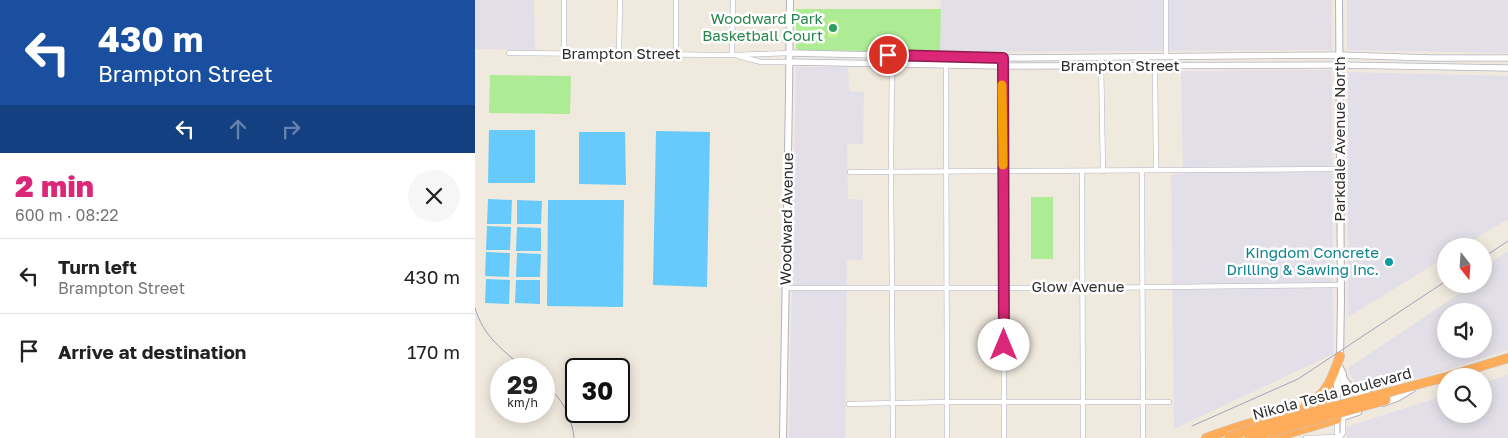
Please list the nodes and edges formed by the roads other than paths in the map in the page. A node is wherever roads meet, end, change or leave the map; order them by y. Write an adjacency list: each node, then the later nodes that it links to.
1 (564, 0): 10 (street)
2 (620, 0): 11 (street)
3 (676, 0): 12 (street)
4 (733, 0): 13 (street)
5 (790, 0): 9 (main road, Woodward Avenue)
6 (1166, 0): 16 (street)
7 (1339, 0): 14 (main road, Parkdale Avenue North)
8 (509, 53): 10 (street, Brampton Street)
9 (790, 53): 13 (street, Brampton Street); 15 (street, Brampton Street); 22 (main road, Woodward Avenue)
10 (563, 54): 11 (street, Brampton Street)
11 (619, 54): 12 (street, Brampton Street)
12 (676, 54): 13 (street, Brampton Street)
13 (732, 54): 22 (street, Brampton Street)
14 (1340, 55): 16 (street, Brampton Street); 20 (street, Brampton Street); 26 (main road, Parkdale Avenue North)
15 (892, 56): 17 (street, Brampton Street); 23 (street)
16 (1166, 56): 19 (street, Brampton Street)
17 (946, 57): 18 (street, Brampton Street); 24 (street)
18 (1003, 58): 19 (street, Brampton Street); 27 (street)
19 (1101, 58): 28 (street)
20 (1431, 58): 21 (street, Brampton Street); 29 (street)
21 (1507, 58): 30 (street)
22 (789, 62): 23 (street, Brampton Street); 45 (main road, Woodward Avenue)
23 (892, 64): 24 (street, Brampton Street); 38 (street)
24 (945, 65): 27 (street, Brampton Street); 39 (street)
25 (1155, 65): 26 (street, Brampton Street); 28 (street, Brampton Street); 32 (street)
26 (1340, 65): 29 (street, Brampton Street); 31 (main road, Parkdale Avenue North)
27 (1002, 66): 28 (street, Brampton Street); 33 (street)
28 (1102, 66): 35 (street)
29 (1433, 67): 30 (street, Brampton Street)
30 (1507, 68)
31 (1340, 169): 32 (street); 40 (main road, Parkdale Avenue North)
32 (1156, 170): 36 (street)
33 (1003, 171): 34 (street); 39 (street); 44 (street)
34 (1082, 171): 35 (street); 46 (street)
35 (1103, 171): 36 (street)
36 (1141, 171): 41 (street)
37 (850, 172): 38 (street)
38 (891, 172): 39 (street); 42 (street)
39 (946, 172): 43 (street)
40 (1341, 285): 41 (street, Glow Avenue); 47 (main road, Parkdale Avenue North)
41 (1142, 286): 46 (street, Glow Avenue); 62 (street)
42 (892, 287): 43 (street, Glow Avenue); 45 (street, Glow Avenue); 64 (street)
43 (947, 287): 44 (street, Glow Avenue); 60 (street)
44 (1003, 287): 46 (street, Glow Avenue); 65 (street)
45 (785, 288): 70 (main road, Woodward Avenue)
46 (1082, 288): 61 (street)
47 (1340, 356): 49 (main road, Parkdale Avenue North); 68 (highway)
48 (1508, 361): 50 (main road); 51 (highway, Nikola Tesla Boulevard); 52 (highway)
49 (1340, 368): 53 (main road, Parkdale Avenue North); 67 (main road, Parkdale Avenue North)
50 (1484, 368)
51 (1484, 368)
52 (1490, 368)
53 (1343, 379): 59 (main road); 67 (main road, Parkdale Avenue North)
54 (1437, 382): 57 (main road)
55 (1437, 382): 69 (highway, Nikola Tesla Boulevard, bridge)
56 (1437, 382): 77 (highway, Nikola Tesla Boulevard, bridge)
57 (1411, 389): 58 (main road); 67 (main road)
58 (1395, 390): 59 (main road); 67 (main road)
59 (1371, 395): 67 (main road)
60 (947, 402): 64 (street); 65 (street); 72 (street)
61 (1083, 402): 62 (street); 65 (street); 74 (street)
62 (1143, 402): 63 (street); 75 (street)
63 (1169, 402)
64 (893, 403): 66 (street); 71 (street)
65 (1004, 403): 73 (street)
66 (849, 404)
67 (1340, 410): 68 (highway); 78 (highway); 80 (street, Parkdale Avenue North)
68 (1290, 412): 76 (highway)
69 (1227, 437)
70 (783, 438)
71 (893, 438)
72 (947, 438)
73 (1004, 438)
74 (1083, 438)
75 (1143, 438)
76 (1206, 438)
77 (1249, 438)
78 (1273, 438)
79 (1306, 438): 80 (street)
80 (1340, 438)

